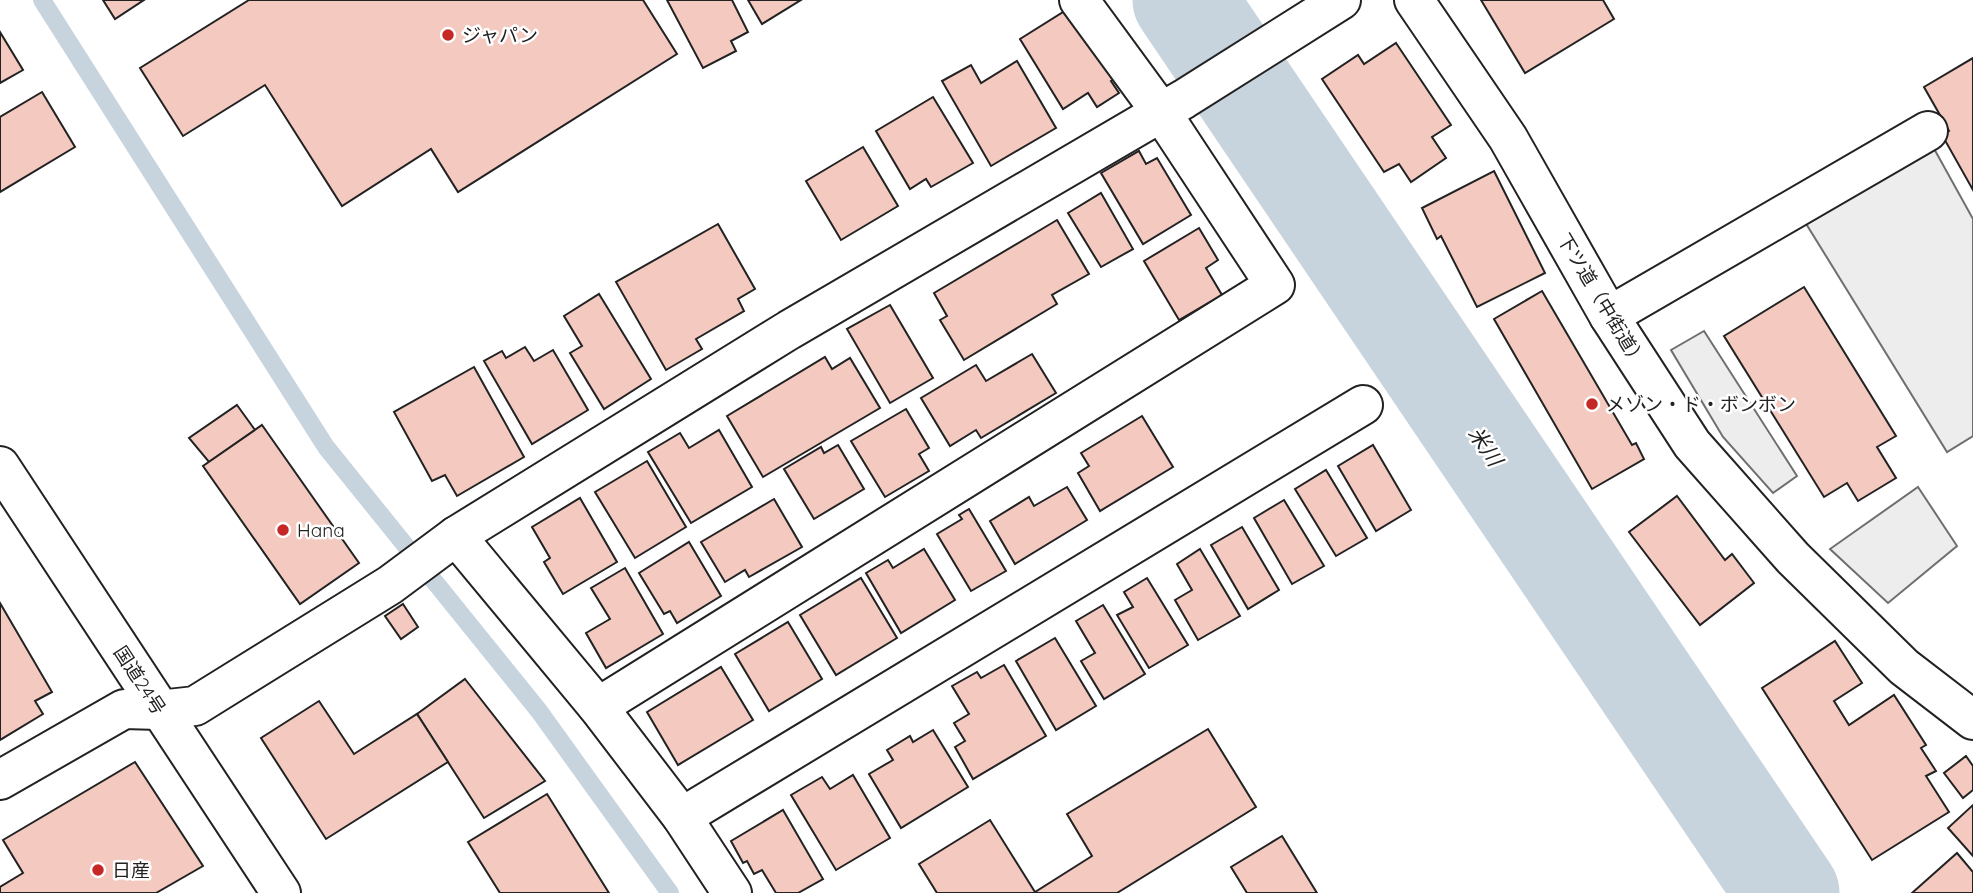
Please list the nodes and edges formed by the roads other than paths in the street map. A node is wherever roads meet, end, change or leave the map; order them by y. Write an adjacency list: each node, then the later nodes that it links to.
1 (1079, 0): 4 (main road)
2 (1341, 0): 4 (main road)
3 (1414, 0): 6 (main road, 下ツ道（中街道）)
4 (1172, 105): 9 (main road); 10 (main road)
5 (1928, 131): 6 (main road)
6 (1609, 316): 12 (main road, 下ツ道（中街道）)
7 (1363, 405): 14 (main road)
8 (0, 466): 11 (main road, 国道24号)
9 (446, 544): 10 (main road); 11 (main road)
10 (598, 707): 14 (main road)
11 (159, 710): 13 (main road); 15 (main road, 国道24号)
12 (1973, 720)
13 (0, 780)
14 (682, 817): 16 (main road)
15 (281, 893)
16 (732, 893)

